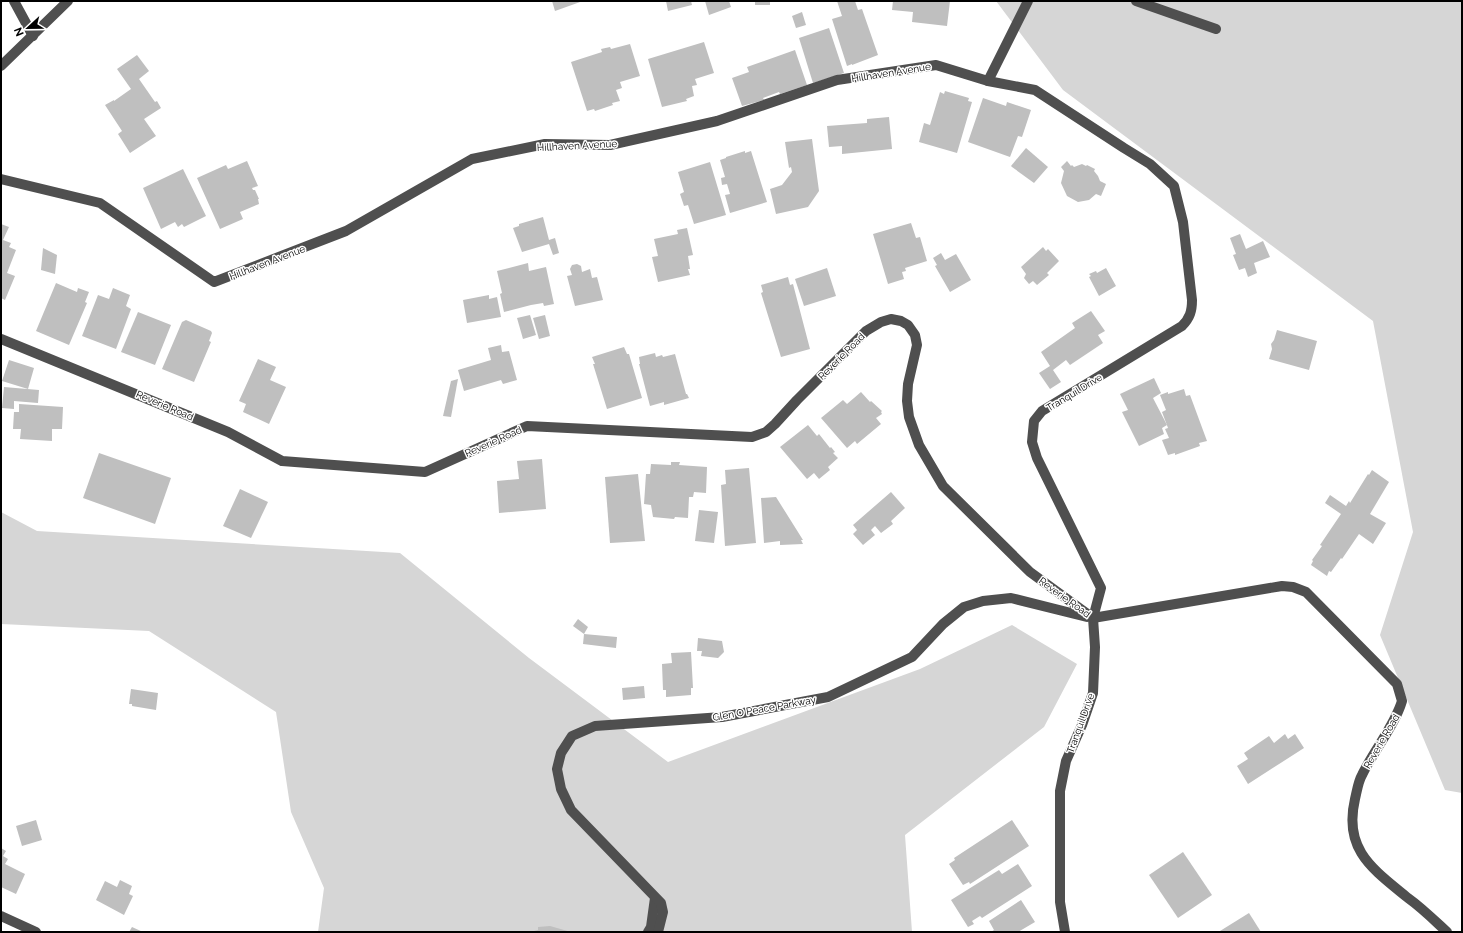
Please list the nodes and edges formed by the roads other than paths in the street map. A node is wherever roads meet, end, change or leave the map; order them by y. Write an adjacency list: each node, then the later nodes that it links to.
1 (14, 1): 6 (street)
2 (68, 1): 6 (street)
3 (1028, 1): 8 (street)
4 (1136, 1): 5 (street)
5 (1216, 29)
6 (33, 36): 7 (street)
7 (1, 66)
8 (988, 81): 9 (street, Hillhaven Avenue); 11 (street, Tranquil Drive)
9 (1, 179)
10 (1, 339): 11 (street, Reverie Road)
11 (1093, 618): 12 (street, Glen O Peace Parkway); 17 (street, Tranquil Drive); 18 (street, Reverie Road)
12 (656, 898): 15 (street); 16 (street, Glen O Peace Parkway)
13 (1, 916): 14 (street)
14 (36, 932)
15 (648, 932)
16 (658, 932)
17 (1065, 932)
18 (1447, 932)

